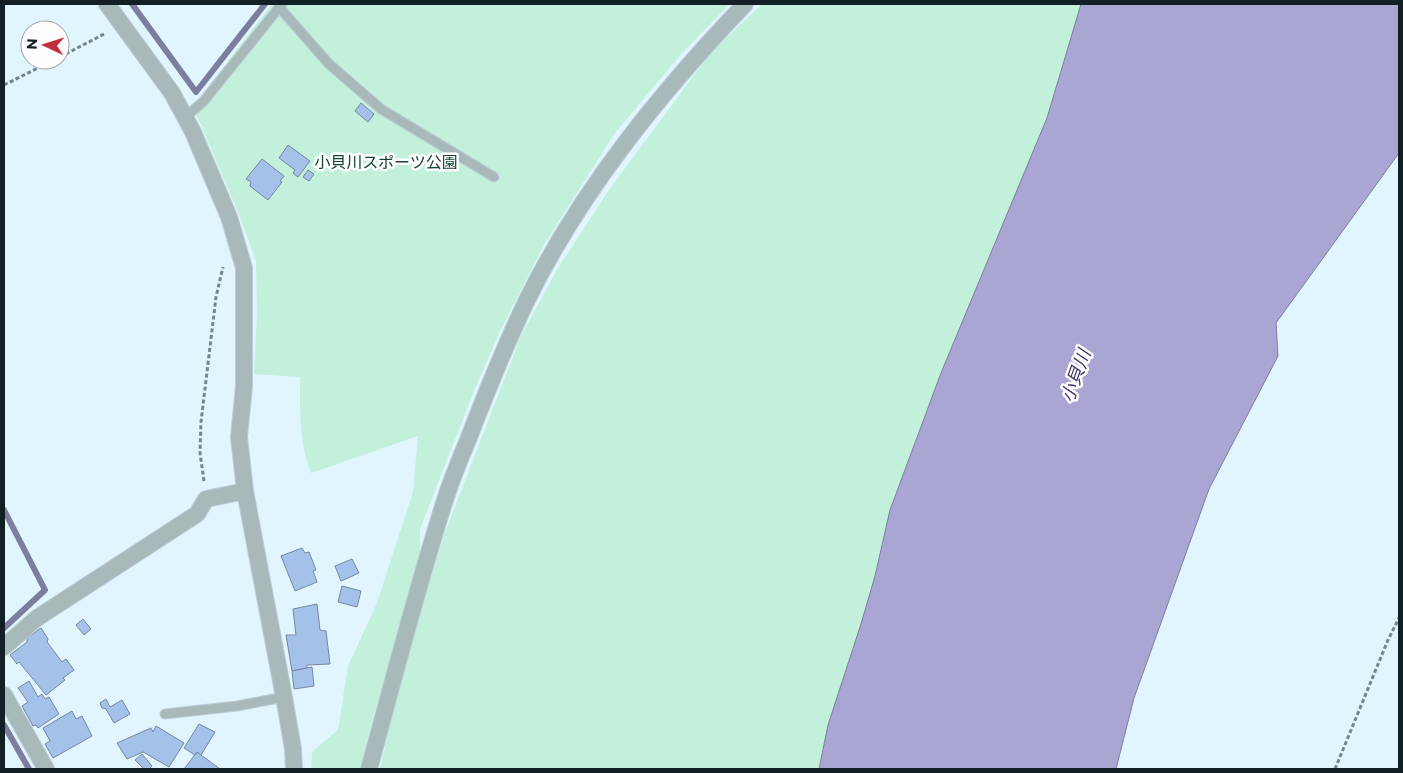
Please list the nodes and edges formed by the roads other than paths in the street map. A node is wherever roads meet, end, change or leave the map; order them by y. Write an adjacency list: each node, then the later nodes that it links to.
1 (107, 4): 4 (street)
2 (745, 4): 13 (street)
3 (281, 6): 4 (lane); 5 (lane)
4 (185, 117): 6 (street)
5 (494, 177)
6 (245, 491): 7 (street); 9 (street)
7 (4, 647)
8 (4, 695): 11 (street)
9 (284, 697): 10 (lane); 12 (street)
10 (164, 714)
11 (46, 769)
12 (294, 769)
13 (369, 769)

